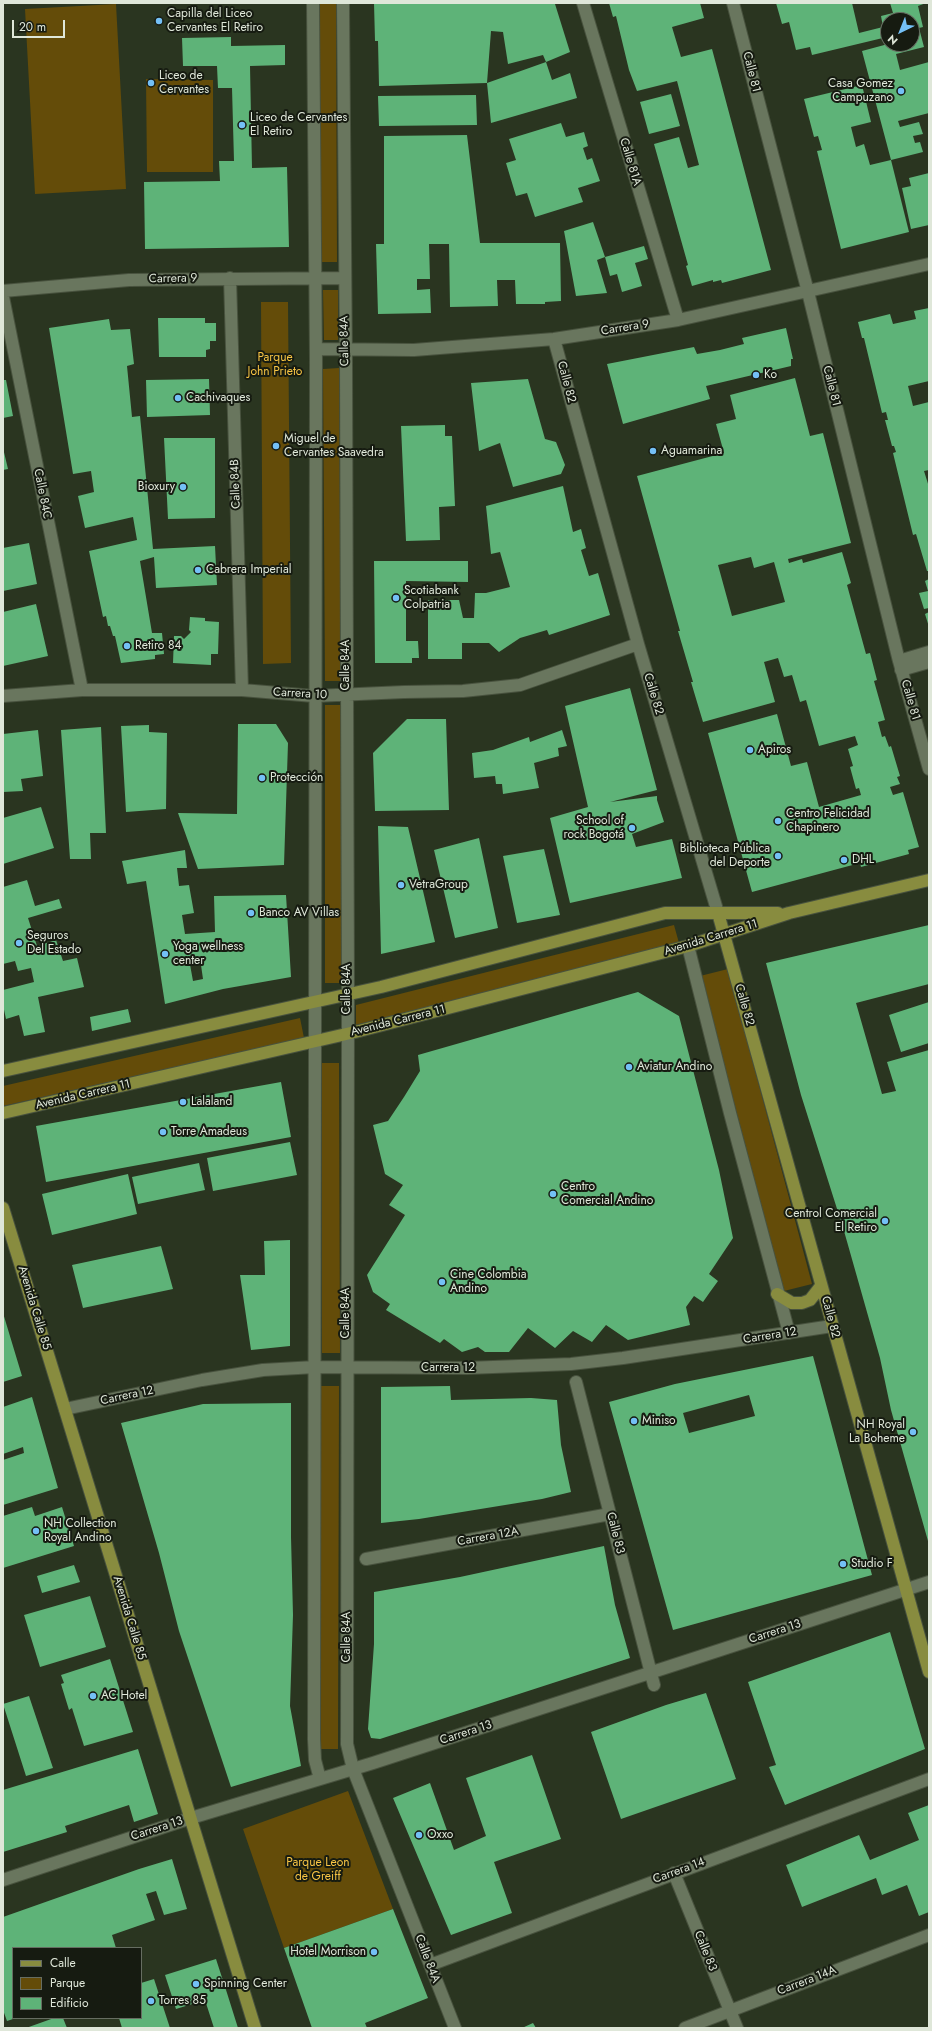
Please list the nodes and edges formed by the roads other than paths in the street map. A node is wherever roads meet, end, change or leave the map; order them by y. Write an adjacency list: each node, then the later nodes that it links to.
1 (313, 3): 7 (street)
2 (343, 3): 8 (street, Calle 84A)
3 (582, 3): 12 (street, Calle 81A)
4 (733, 3): 10 (street, Calle 81)
5 (929, 264): 10 (street, Carrera 9)
6 (230, 278): 7 (street, Carrera 9); 9 (street, Carrera 9); 21 (street, Calle 84B)
7 (315, 278): 8 (street, Carrera 9); 14 (street)
8 (344, 278): 15 (street, Calle 84A)
9 (3, 291)
10 (808, 292): 12 (street, Carrera 9); 19 (street, Calle 81)
11 (3, 297): 20 (street, Calle 84C)
12 (678, 320): 13 (street, Carrera 9)
13 (554, 339): 15 (street, Carrera 9); 16 (street, Calle 82)
14 (316, 349): 15 (street, Carrera 9); 23 (street)
15 (346, 349): 24 (street, Calle 84A)
16 (638, 644): 24 (street, Carrera 10); 27 (street, Calle 82)
17 (929, 652): 19 (street)
18 (929, 662): 19 (street)
19 (900, 666): 25 (street, Calle 81)
20 (82, 690): 21 (street, Carrera 10); 22 (street, Carrera 10)
21 (242, 690): 23 (street, Carrera 10)
22 (3, 696)
23 (314, 696): 24 (street, Carrera 10); 32 (street)
24 (346, 696): 31 (street, Calle 84A)
25 (929, 769)
26 (929, 880): 28 (main road, Avenida Carrera 11)
27 (718, 913): 28 (main road, Avenida Carrera 11); 29 (main road, Calle 82); 31 (main road, Avenida Carrera 11)
28 (789, 913): 29 (main road, Avenida Carrera 11)
29 (724, 935): 30 (main road, Avenida Carrera 11); 38 (main road, Calle 82)
30 (688, 946): 33 (main road, Avenida Carrera 11); 39 (street)
31 (348, 995): 32 (main road, Avenida Carrera 11); 33 (street, Calle 84A)
32 (314, 1003): 34 (street); 35 (main road, Avenida Carrera 11)
33 (348, 1034): 34 (main road, Avenida Carrera 11); 43 (street, Calle 84A)
34 (314, 1042): 36 (main road, Avenida Carrera 11); 42 (street)
35 (3, 1071)
36 (3, 1113)
37 (3, 1208): 45 (main road, Avenida Calle 85)
38 (821, 1286): 39 (main road); 40 (main road, Calle 82)
39 (777, 1294): 41 (street)
40 (832, 1326): 41 (street, Carrera 12); 49 (main road, Calle 82)
41 (789, 1333): 43 (street, Carrera 12)
42 (315, 1367): 43 (street, Carrera 12); 45 (street, Carrera 12); 54 (street)
43 (346, 1368): 53 (street, Calle 84A)
44 (576, 1382): 46 (street, Calle 83)
45 (65, 1409): 56 (main road, Avenida Calle 85)
46 (610, 1514): 47 (street, Carrera 12A); 51 (street, Calle 83)
47 (366, 1559)
48 (929, 1582): 49 (street, Carrera 13)
49 (906, 1589): 50 (main road, Calle 82); 51 (street, Carrera 13)
50 (929, 1672)
51 (651, 1673): 52 (street, Calle 83); 53 (street, Carrera 13)
52 (654, 1685)
53 (353, 1769): 54 (street, Carrera 13); 60 (street, Calle 84A)
54 (320, 1779): 56 (street, Carrera 13)
55 (929, 1779): 57 (street, Carrera 14)
56 (191, 1818): 58 (street, Carrera 13); 62 (main road, Avenida Calle 85)
57 (674, 1873): 60 (street, Carrera 14); 61 (street, Calle 83)
58 (3, 1880)
59 (929, 1935): 61 (street, Carrera 14A)
60 (430, 1965): 63 (street, Calle 84A)
61 (730, 2010): 64 (street, Carrera 14A); 65 (street, Calle 83)
62 (255, 2028)
63 (454, 2028)
64 (685, 2028)
65 (737, 2028)

